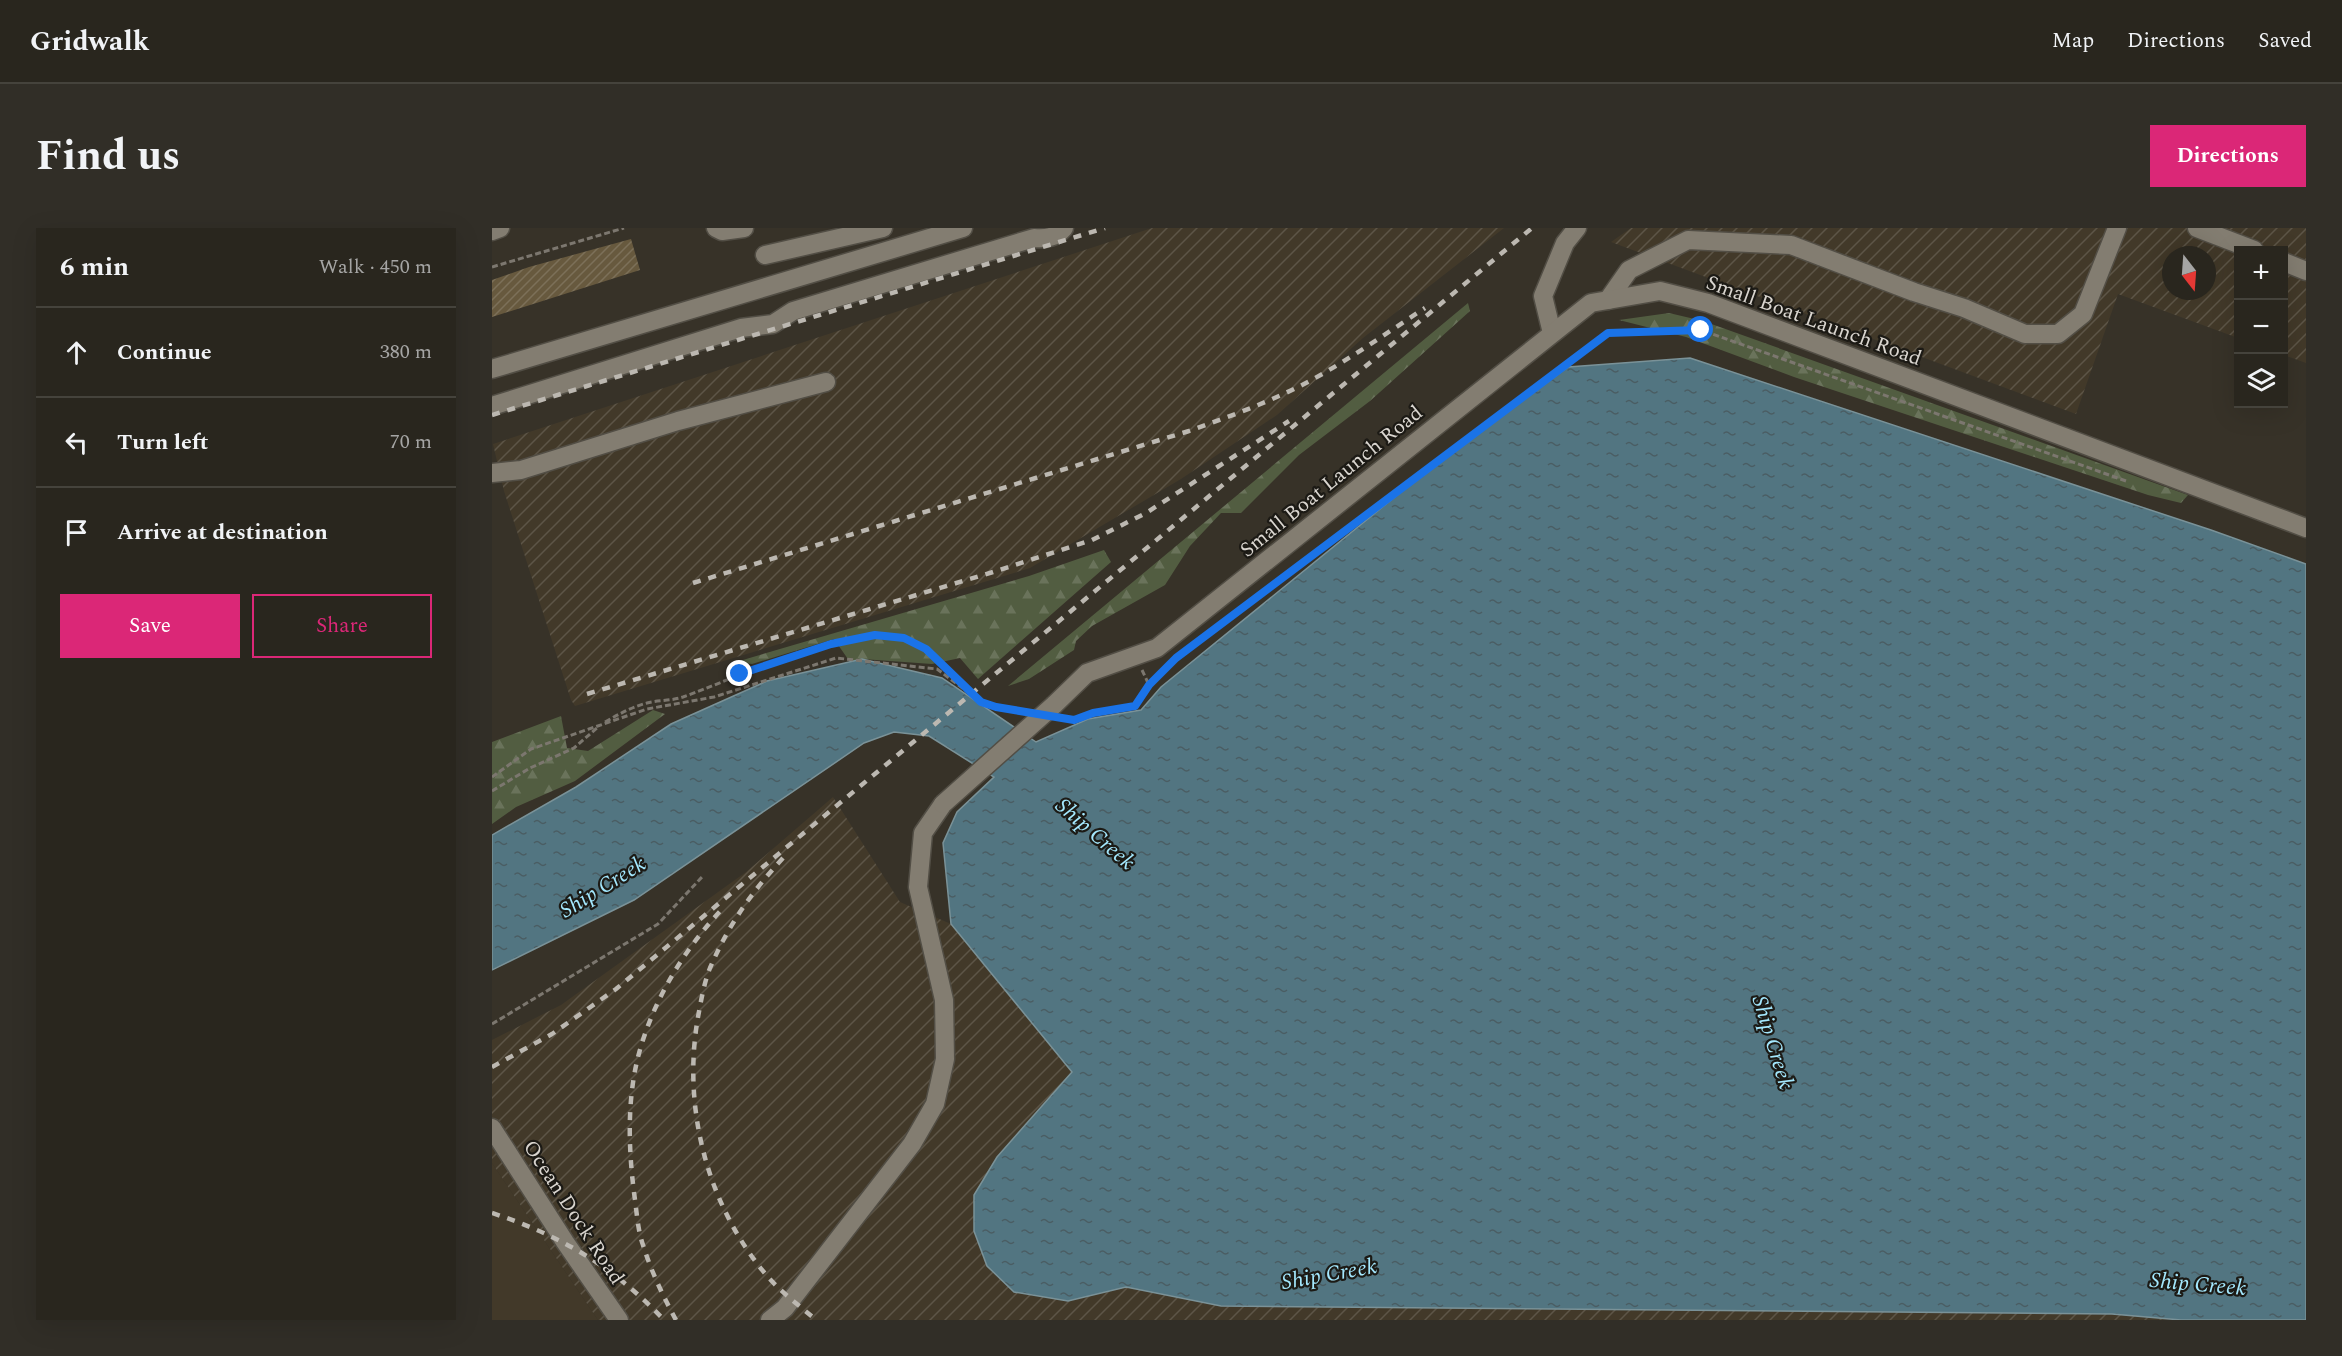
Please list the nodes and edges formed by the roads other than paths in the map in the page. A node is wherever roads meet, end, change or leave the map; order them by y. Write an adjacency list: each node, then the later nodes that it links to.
1 (500, 228): 10 (street)
2 (716, 228): 3 (street)
3 (744, 228)
4 (883, 228): 12 (street)
5 (963, 228): 17 (street)
6 (1064, 228): 19 (street)
7 (1577, 228): 16 (street)
8 (2117, 228): 15 (street)
9 (2197, 228): 11 (street)
10 (492, 231)
11 (2244, 246)
12 (765, 255)
13 (2288, 264): 14 (street)
14 (2306, 271)
15 (1608, 300): 16 (street, Small Boat Launch Road); 21 (street, Small Boat Launch Road)
16 (1552, 333): 23 (street, Small Boat Launch Road, bridge)
17 (492, 369)
18 (826, 382): 20 (street)
19 (492, 406)
20 (492, 473)
21 (2306, 528)
22 (492, 1128): 24 (street, Ocean Dock Road)
23 (791, 1314): 25 (street, Small Boat Launch Road)
24 (619, 1320)
25 (770, 1320)

